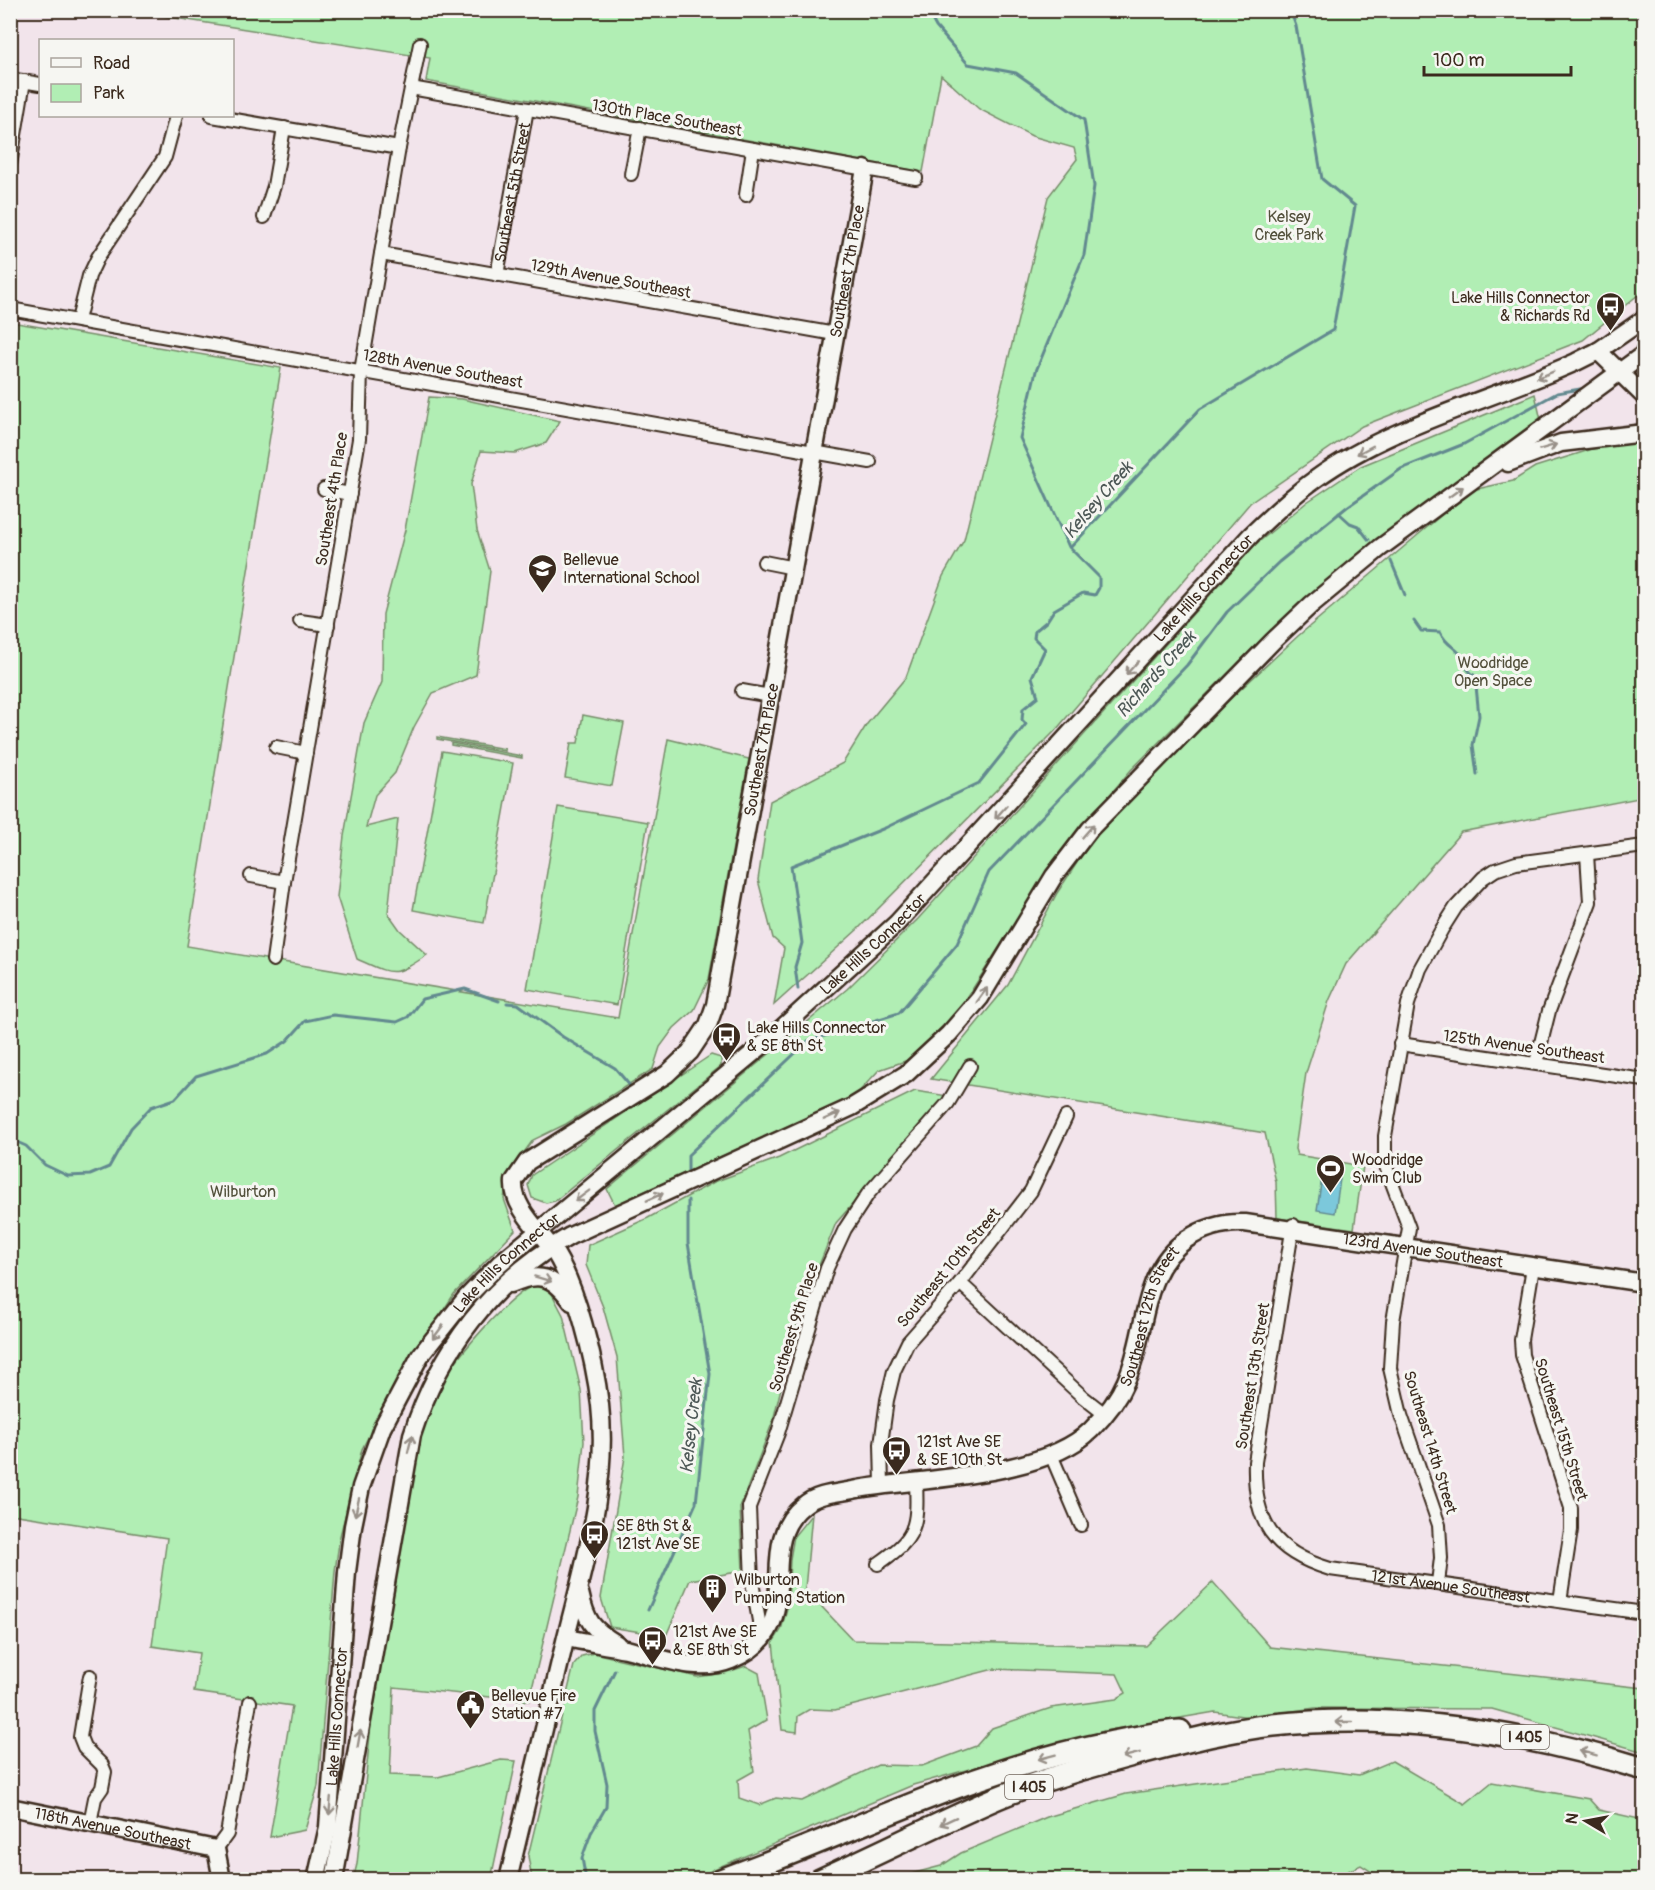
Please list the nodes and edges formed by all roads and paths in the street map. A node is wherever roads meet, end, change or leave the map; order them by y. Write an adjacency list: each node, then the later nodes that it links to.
1 (420, 44): 5 (street, Southeast 4th Place)
2 (10, 79): 3 (street)
3 (24, 81): 4 (street); 13 (street)
4 (39, 84)
5 (411, 88): 6 (street, 130th Place Southeast); 11 (street, Southeast 4th Place)
6 (527, 109): 10 (street, 130th Place Southeast); 20 (street, Southeast 5th Street)
7 (176, 117): 23 (street)
8 (218, 117): 9 (street)
9 (284, 128): 11 (street); 18 (street)
10 (640, 128): 12 (street, 130th Place Southeast); 15 (street)
11 (399, 148): 19 (street, Southeast 4th Place)
12 (753, 149): 14 (street, 130th Place Southeast); 17 (street)
13 (10, 165)
14 (865, 169): 16 (street, 130th Place Southeast); 24 (main road, Southeast 7th Place)
15 (631, 174)
16 (916, 178)
17 (746, 195)
18 (264, 217)
19 (381, 254): 20 (street, 129th Avenue Southeast); 27 (street, Southeast 4th Place)
20 (497, 274): 24 (street, 129th Avenue Southeast)
21 (10, 309): 23 (street, 128th Avenue Southeast)
22 (1644, 319): 25 (main road, Lake Hills Connector)
23 (78, 320): 27 (street, 128th Avenue Southeast)
24 (835, 334): 31 (main road, Southeast 7th Place)
25 (1598, 351): 28 (main road); 57 (main road, Lake Hills Connector, one-way to 57)
26 (1644, 354): 28 (main road, Lake Hills Connector)
27 (361, 371): 31 (street, 128th Avenue Southeast); 35 (street, Southeast 4th Place)
28 (1618, 373): 29 (main road); 33 (main road, Lake Hills Connector)
29 (1644, 396)
30 (1644, 433): 33 (main road, one-way to 30)
31 (815, 452): 32 (street, 128th Avenue Southeast); 37 (main road, Southeast 7th Place)
32 (870, 462)
33 (1475, 478): 55 (main road, Lake Hills Connector, one-way to 33)
34 (324, 489): 35 (street)
35 (350, 494): 39 (street, Southeast 4th Place)
36 (764, 562): 37 (street)
37 (794, 568): 41 (main road, Southeast 7th Place)
38 (300, 621): 39 (street)
39 (328, 625): 43 (street, Southeast 4th Place)
40 (742, 691): 41 (street)
41 (771, 696): 57 (main road, Southeast 7th Place)
42 (276, 747): 43 (street)
43 (306, 753): 47 (street, Southeast 4th Place)
44 (1644, 846): 45 (street, Southeast 14th Street)
45 (1587, 854): 49 (street, Southeast 14th Street); 50 (street)
46 (251, 876): 47 (street)
47 (284, 882): 48 (street, Southeast 4th Place)
48 (273, 960)
49 (1400, 1044): 50 (street, 125th Avenue Southeast); 59 (street, Southeast 14th Street)
50 (1536, 1063): 52 (street, 125th Avenue Southeast)
51 (970, 1066): 76 (street, Southeast 9th Place)
52 (1644, 1080)
53 (1066, 1117): 61 (street, Southeast 10th Street)
54 (1292, 1227): 56 (main road, 123rd Avenue Southeast); 59 (main road, 123rd Avenue Southeast); 70 (street, Southeast 13th Street)
55 (584, 1229): 58 (main road, Lake Hills Connector); 64 (main road)
56 (1202, 1229): 65 (main road, Southeast 12th Street)
57 (538, 1231): 58 (main road, Southeast 7th Place); 88 (main road, Lake Hills Connector, one-way to 88)
58 (551, 1247): 63 (main road, Lake Hills Connector); 64 (main road, Southeast 7th Place)
59 (1406, 1247): 60 (main road, 123rd Avenue Southeast); 72 (street, Southeast 14th Street)
60 (1533, 1266): 62 (main road, 123rd Avenue Southeast); 74 (street, Southeast 15th Street)
61 (960, 1283): 65 (street); 68 (street, Southeast 10th Street)
62 (1644, 1283)
63 (499, 1290): 64 (main road, one-way to 64); 89 (main road, Lake Hills Connector, one-way to 63)
64 (577, 1310): 73 (main road)
65 (1106, 1414): 66 (main road)
66 (1052, 1456): 67 (main road); 69 (street)
67 (916, 1482): 68 (main road); 71 (street)
68 (882, 1485): 76 (main road)
69 (1081, 1525)
70 (1269, 1530): 72 (street, 121st Avenue Southeast)
71 (878, 1564)
72 (1438, 1584): 74 (street, 121st Avenue Southeast)
73 (578, 1585): 77 (main road); 78 (main road)
74 (1560, 1601): 75 (street, 121st Avenue Southeast)
75 (1644, 1613)
76 (765, 1635): 78 (main road)
77 (566, 1638): 78 (main road); 90 (main road)
78 (626, 1649)
79 (90, 1676): 84 (street)
80 (250, 1702): 86 (street)
81 (1250, 1729): 82 (highway, I 405, one-way to 81); 85 (highway, one-way to 85); 93 (highway, I 405, one-way to 93)
82 (1644, 1769)
83 (10, 1807): 84 (main road, 118th Avenue Southeast)
84 (90, 1823): 86 (main road, 118th Avenue Southeast)
85 (848, 1832): 91 (highway); 92 (highway)
86 (216, 1849): 87 (main road)
87 (222, 1880)
88 (316, 1880)
89 (334, 1880)
90 (508, 1880)
91 (721, 1880)
92 (752, 1880)
93 (820, 1880)

